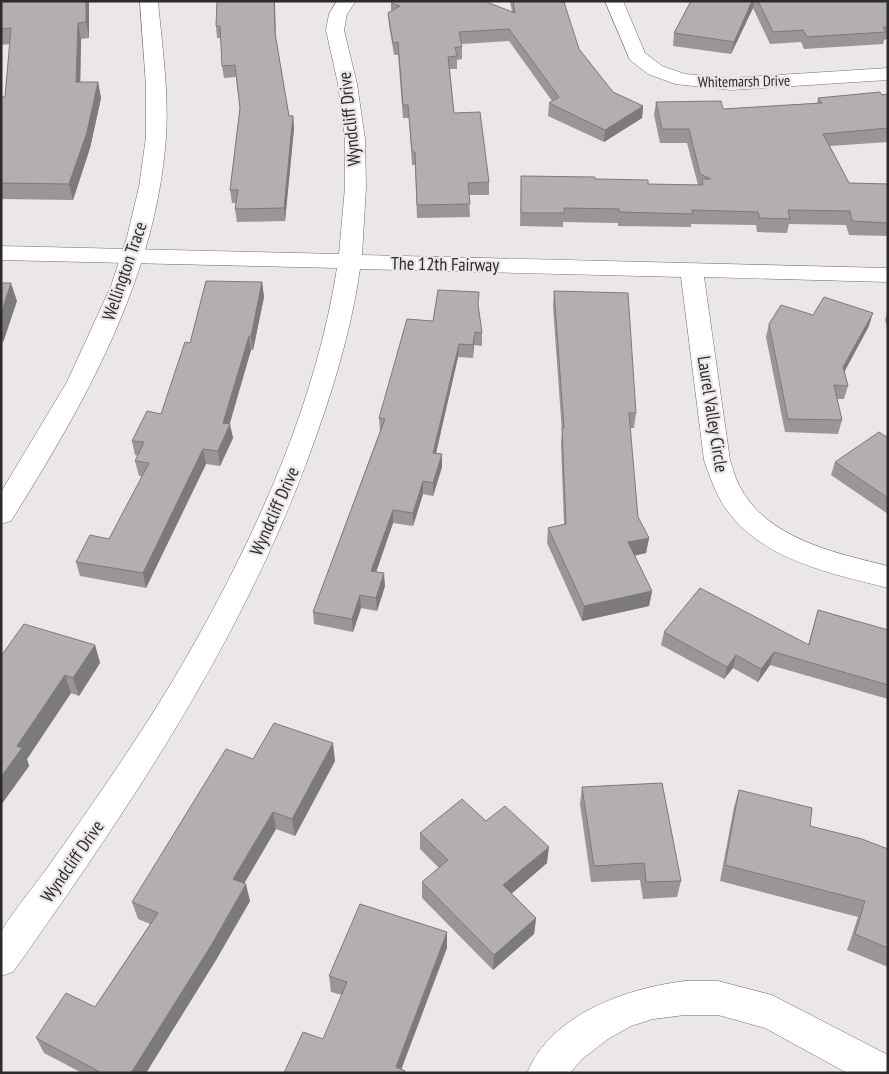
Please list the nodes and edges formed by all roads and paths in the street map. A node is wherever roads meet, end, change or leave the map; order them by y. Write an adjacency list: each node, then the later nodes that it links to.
1 (149, 1): 6 (street, Wellington Trace)
2 (347, 1): 7 (street, Wyndcliff Drive)
3 (614, 1): 4 (street, Whitemarsh Drive)
4 (888, 74)
5 (1, 253): 6 (street, The 12th Fairway)
6 (132, 256): 7 (street, The 12th Fairway); 10 (street, Wellington Trace)
7 (350, 261): 8 (street, The 12th Fairway); 12 (street, Wyndcliff Drive)
8 (692, 270): 9 (street, The 12th Fairway); 11 (street, Laurel Valley Circle)
9 (888, 275)
10 (1, 514)
11 (888, 577)
12 (1, 960)
13 (545, 1073): 14 (street)
14 (884, 1073)

